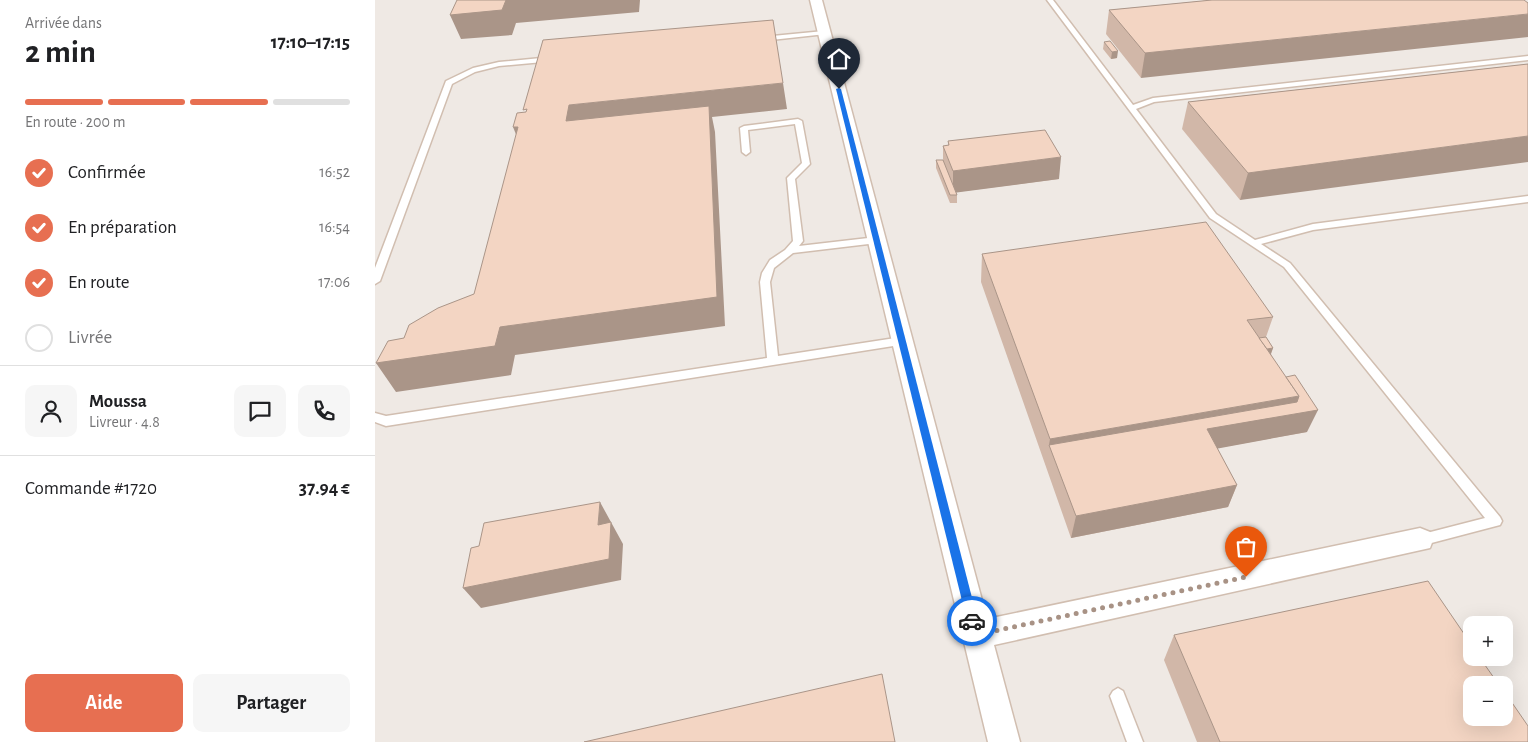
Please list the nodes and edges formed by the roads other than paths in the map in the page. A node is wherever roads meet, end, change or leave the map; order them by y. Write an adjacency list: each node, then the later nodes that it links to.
1 (816, 0): 3 (street)
2 (1050, 0): 7 (lane)
3 (825, 33): 4 (lane); 10 (street)
4 (749, 40)
5 (557, 58): 13 (lane)
6 (1528, 58): 7 (lane)
7 (1131, 108): 11 (lane)
8 (746, 152): 12 (lane)
9 (1528, 199): 11 (lane)
10 (877, 240): 12 (lane); 14 (street)
11 (1253, 243): 17 (lane)
12 (793, 250): 15 (lane)
13 (375, 282)
14 (902, 341): 15 (lane); 18 (street)
15 (773, 361): 16 (lane)
16 (375, 417)
17 (1420, 540): 18 (street)
18 (976, 635): 20 (street)
19 (1118, 696): 21 (lane)
20 (1004, 742)
21 (1135, 742)

